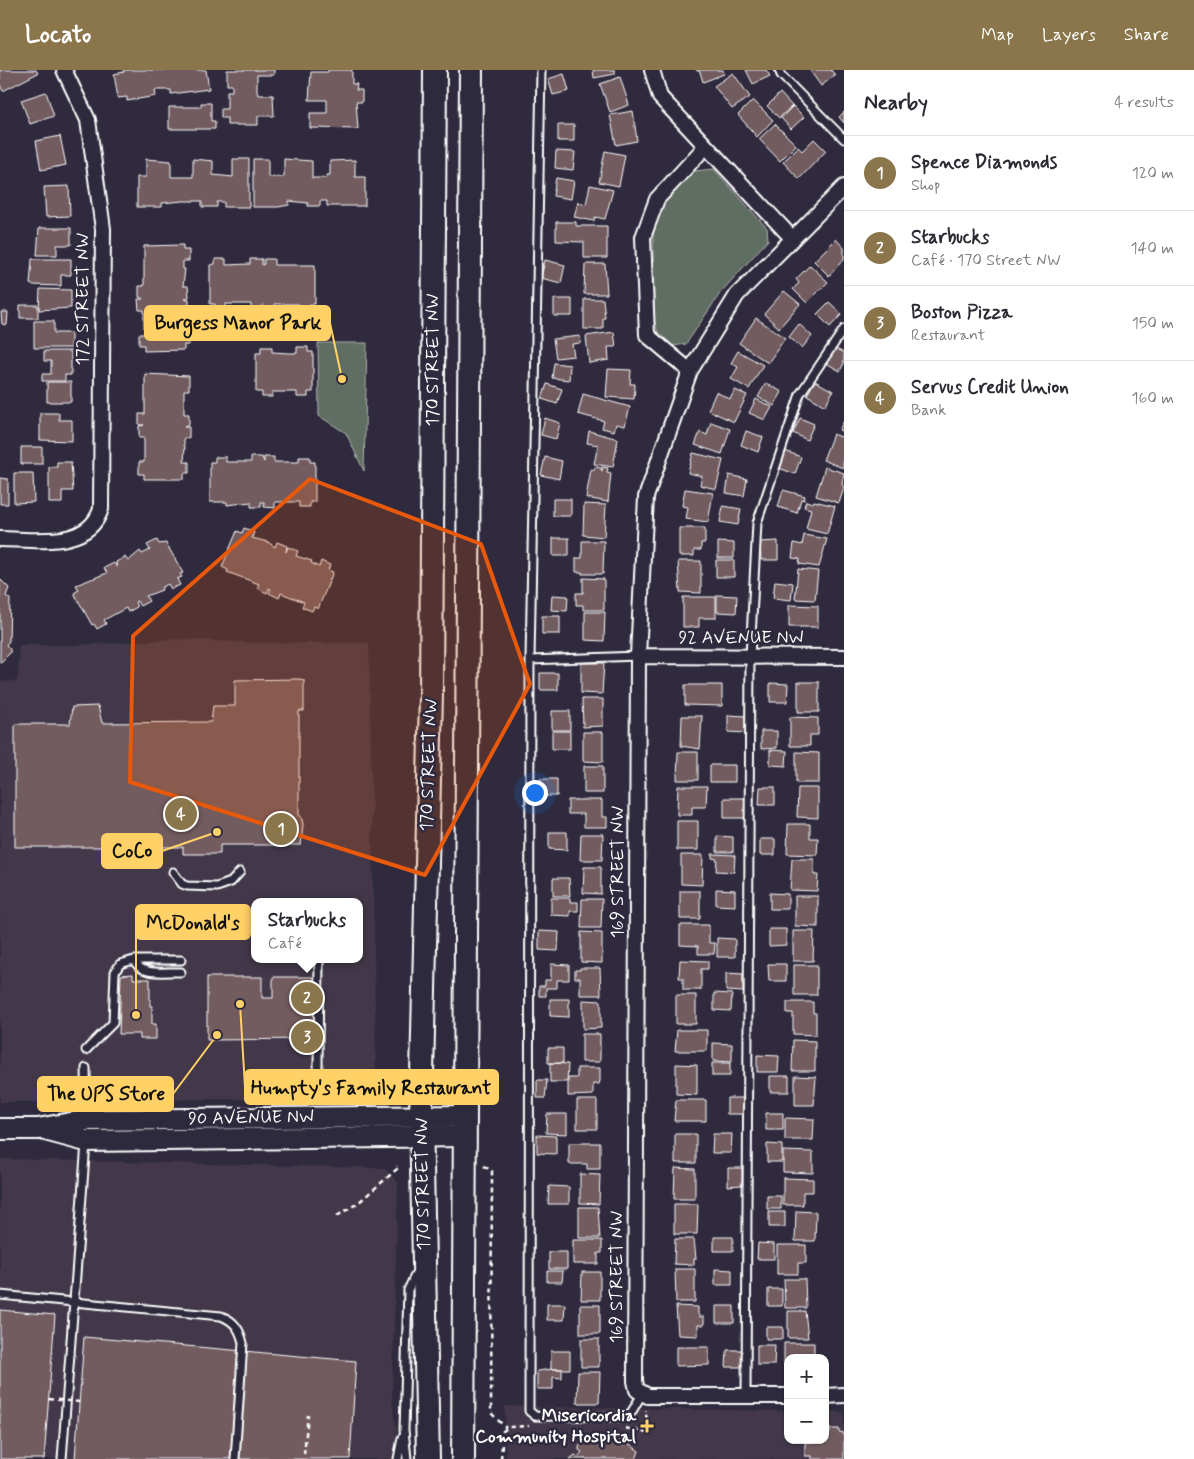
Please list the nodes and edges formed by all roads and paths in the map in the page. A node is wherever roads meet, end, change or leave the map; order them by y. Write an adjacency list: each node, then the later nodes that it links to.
1 (64, 70): 13 (street, 172 STREET NW)
2 (435, 70): 27 (main road, 170 STREET NW)
3 (471, 70): 28 (main road, 170 STREET NW)
4 (541, 70): 17 (lane)
5 (652, 70): 8 (street)
6 (779, 70): 7 (lane)
7 (844, 139)
8 (706, 147): 10 (street); 12 (street)
9 (844, 187): 10 (street, 169 STREET NW)
10 (792, 238): 12 (street, 169 STREET NW)
11 (844, 329): 15 (lane)
12 (690, 371): 14 (street, 169 STREET NW)
13 (0, 539)
14 (638, 656): 15 (street, 92 AVENUE NW); 17 (lane); 37 (street, 169 STREET NW)
15 (750, 657): 16 (street, 92 AVENUE NW); 41 (lane)
16 (844, 657)
17 (530, 660): 37 (lane)
18 (173, 872): 19 (lane)
19 (240, 872)
20 (134, 960): 21 (lane); 23 (lane); 24 (lane)
21 (181, 960)
22 (319, 963): 26 (lane)
23 (182, 972)
24 (86, 1050)
25 (86, 1068): 30 (lane)
26 (318, 1068)
27 (421, 1126): 28 (street, 90 AVENUE NW); 30 (street, 90 AVENUE NW); 34 (main road, 170 STREET NW)
28 (465, 1126): 54 (main road, 170 STREET NW)
29 (0, 1129): 30 (street, 90 AVENUE NW)
30 (86, 1130): 36 (lane)
31 (398, 1166): 33 (path)
32 (482, 1166): 46 (path)
33 (337, 1216)
34 (424, 1253): 47 (lane); 53 (main road, 170 STREET NW)
35 (0, 1295): 36 (lane)
36 (74, 1302): 49 (lane); 50 (lane)
37 (642, 1394): 41 (street)
38 (844, 1395): 40 (street)
39 (784, 1396): 41 (street)
40 (829, 1396)
41 (746, 1397)
42 (48, 1399): 43 (path, bridge)
43 (79, 1402)
44 (308, 1415): 48 (path)
45 (516, 1426): 46 (path)
46 (506, 1428): 55 (path)
47 (404, 1430): 51 (lane); 52 (lane)
48 (304, 1454)
49 (62, 1459)
50 (235, 1459)
51 (398, 1459)
52 (407, 1459)
53 (428, 1459)
54 (463, 1459)
55 (501, 1459)

